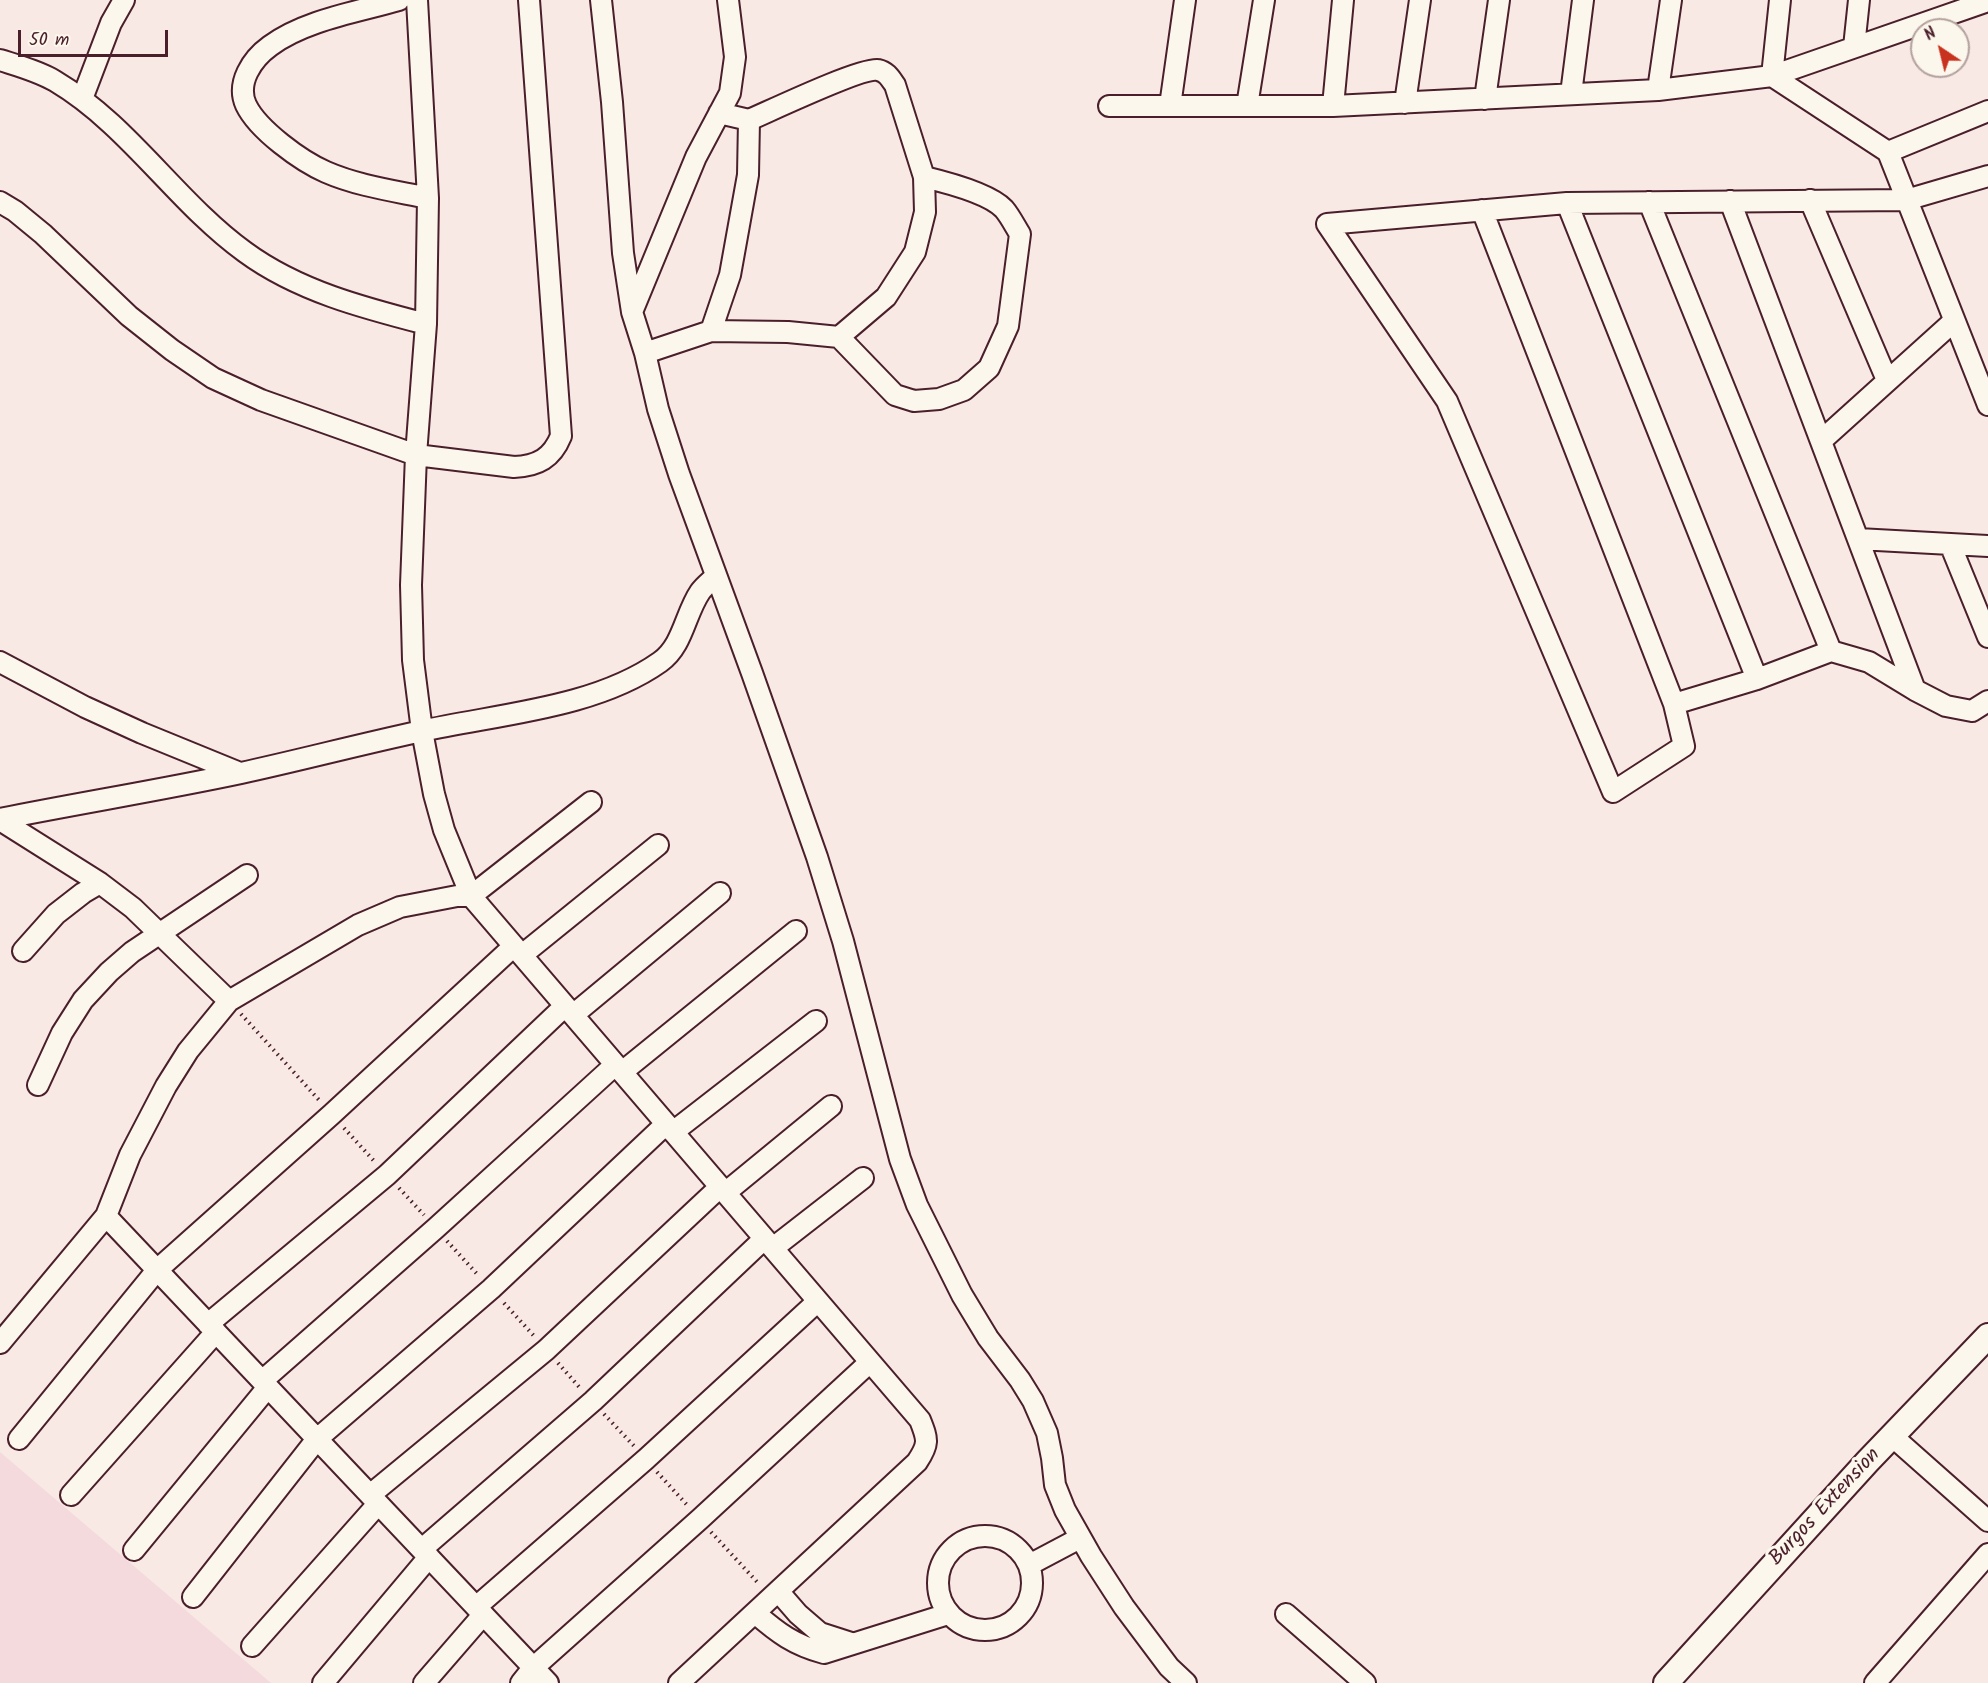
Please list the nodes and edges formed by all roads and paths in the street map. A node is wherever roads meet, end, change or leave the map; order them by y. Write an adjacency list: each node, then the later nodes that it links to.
1 (124, 0): 22 (street)
2 (399, 0): 35 (street)
3 (417, 0): 35 (street)
4 (529, 0): 52 (street)
5 (601, 0): 43 (street)
6 (728, 0): 30 (street)
7 (1185, 0): 26 (street)
8 (1264, 0): 27 (street)
9 (1343, 0): 28 (street)
10 (1420, 0): 24 (street)
11 (1499, 0): 23 (street)
12 (1583, 0): 21 (street)
13 (1671, 0): 20 (street)
14 (1780, 0): 19 (street)
15 (1859, 0): 17 (street)
16 (1988, 1): 17 (street)
17 (1854, 47): 19 (street)
18 (0, 60): 22 (street)
19 (1772, 76): 20 (street); 32 (street)
20 (1658, 90): 21 (street)
21 (1571, 94): 23 (street)
22 (82, 99): 45 (street)
23 (1485, 99): 24 (street)
24 (1405, 103): 28 (street)
25 (1109, 106): 26 (street)
26 (1170, 106): 27 (street)
27 (1247, 106): 28 (street)
28 (1333, 106)
29 (1988, 111): 32 (street)
30 (719, 113): 31 (street); 43 (street)
31 (749, 120): 33 (street); 46 (street)
32 (1888, 152): 37 (street)
33 (924, 177): 47 (street); 47 (street)
34 (1987, 179): 37 (street)
35 (428, 198): 45 (street)
36 (1810, 200): 37 (street); 38 (street); 49 (street)
37 (1906, 200): 44 (street)
38 (1730, 201): 40 (street); 51 (street)
39 (0, 202): 52 (street)
40 (1649, 202): 41 (street); 58 (street)
41 (1568, 203): 42 (street); 60 (street)
42 (1482, 210): 63 (street); 63 (street)
43 (632, 312): 48 (street)
44 (1954, 321): 49 (street); 50 (street)
45 (426, 324): 52 (street)
46 (711, 331): 47 (street); 48 (street)
47 (839, 337)
48 (645, 353): 56 (street)
49 (1887, 380): 51 (street)
50 (1988, 405)
51 (1821, 441): 53 (street)
52 (416, 454): 64 (street)
53 (1858, 539): 54 (street); 61 (street)
54 (1950, 544): 55 (street); 57 (street)
55 (1988, 546)
56 (716, 576): 64 (street); 106 (street)
57 (1988, 637)
58 (1831, 651): 60 (street); 61 (street)
59 (0, 662): 65 (street)
60 (1757, 679): 63 (street)
61 (1915, 690): 62 (street)
62 (1988, 701)
63 (1674, 704)
64 (422, 731): 65 (street); 72 (street)
65 (240, 773): 67 (street)
66 (591, 802): 72 (street)
67 (0, 819): 70 (street)
68 (658, 845): 76 (street)
69 (247, 875): 74 (street)
70 (100, 883): 74 (street); 75 (street)
71 (720, 893): 78 (street)
72 (471, 896): 76 (street); 77 (street)
73 (796, 931): 80 (street)
74 (160, 934): 77 (street); 81 (street)
75 (23, 951)
76 (518, 951): 78 (street); 83 (street)
77 (229, 1001): 83 (path); 88 (street)
78 (569, 1011): 80 (street); 85 (street)
79 (816, 1021): 84 (street)
80 (619, 1068): 84 (street); 89 (street)
81 (38, 1085)
82 (831, 1106): 87 (street)
83 (332, 1114): 85 (path); 91 (street)
84 (670, 1128): 87 (street); 92 (street)
85 (387, 1174): 89 (path); 94 (street)
86 (863, 1178): 90 (street)
87 (722, 1190): 90 (street); 97 (street)
88 (106, 1216): 91 (street); 96 (street)
89 (435, 1228): 92 (path); 99 (street)
90 (768, 1244): 93 (street); 108 (street)
91 (157, 1270): 94 (street); 101 (street)
92 (491, 1288): 97 (path); 102 (street)
93 (818, 1301): 98 (street); 113 (street)
94 (212, 1328): 99 (street); 103 (street)
95 (1988, 1336): 100 (main road, Burgos Extension)
96 (0, 1343)
97 (546, 1350): 104 (street)
98 (870, 1362): 111 (street); 119 (street)
99 (265, 1384): 102 (street); 107 (street)
100 (1892, 1436): 105 (street); 126 (main road, Burgos Extension)
101 (19, 1439)
102 (317, 1439): 104 (street); 112 (street)
103 (71, 1495)
104 (374, 1499): 108 (street); 118 (street)
105 (1988, 1521)
106 (1080, 1538): 110 (street); 124 (street)
107 (134, 1550)
108 (425, 1553): 113 (street); 120 (street)
109 (1988, 1554): 127 (street)
110 (1029, 1565): 115 (street); 115 (street)
111 (778, 1591): 114 (street); 117 (street)
112 (193, 1597)
113 (480, 1611): 119 (street); 121 (street)
114 (755, 1612): 117 (street); 123 (street)
115 (948, 1614): 117 (street)
116 (1286, 1614): 125 (street)
117 (851, 1643)
118 (252, 1646)
119 (527, 1676): 122 (street)
120 (323, 1683)
121 (424, 1683)
122 (548, 1683)
123 (679, 1683)
124 (1186, 1683)
125 (1365, 1683)
126 (1666, 1683)
127 (1875, 1683)

